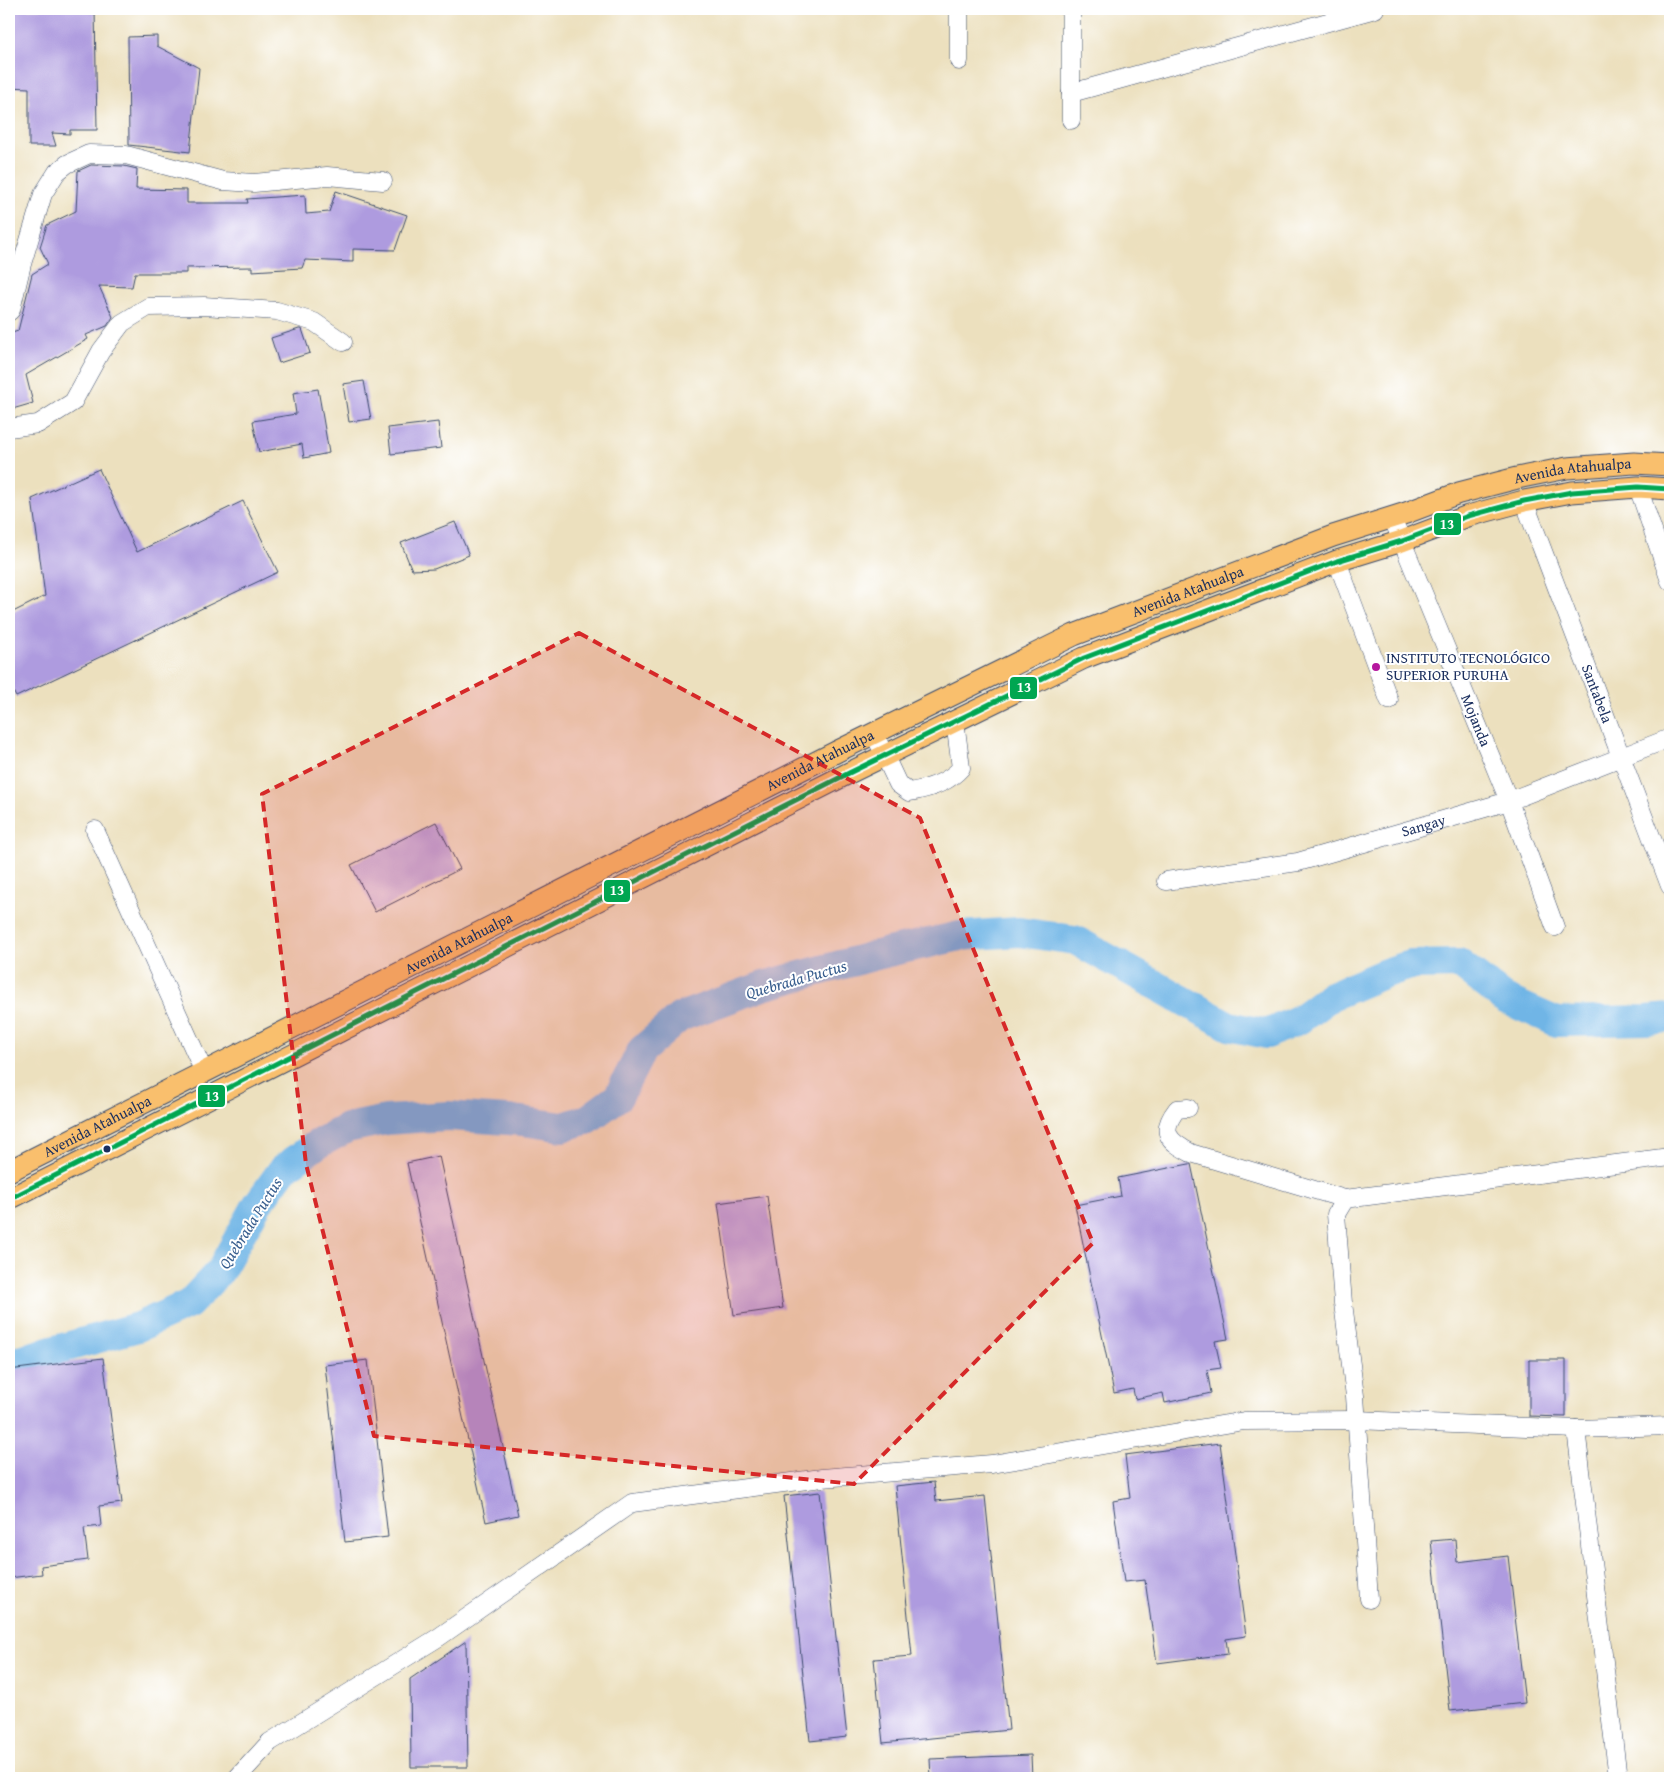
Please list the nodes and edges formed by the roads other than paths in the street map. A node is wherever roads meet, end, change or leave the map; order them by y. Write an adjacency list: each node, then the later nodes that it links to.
1 (959, 9): 4 (street)
2 (1071, 9): 5 (street)
3 (1375, 9): 5 (street)
4 (960, 62)
5 (1071, 93): 6 (street)
6 (1071, 120)
7 (383, 181): 8 (street)
8 (9, 312)
9 (343, 342): 10 (street)
10 (9, 428)
11 (1670, 465): 15 (main road, Avenida Atahualpa)
12 (1638, 487): 13 (main road, Avenida Atahualpa); 14 (main road, Avenida Atahualpa); 18 (street)
13 (1670, 489)
14 (1524, 501): 16 (main road, Avenida Atahualpa); 27 (street, Santabela)
15 (1392, 517): 16 (street, Mojanda); 19 (main road, Avenida Atahualpa)
16 (1402, 541): 17 (main road, Avenida Atahualpa); 28 (street, Mojanda)
17 (1337, 561): 20 (main road, Avenida Atahualpa); 22 (street)
18 (1670, 581)
19 (1166, 600): 20 (main road); 21 (main road, Avenida Atahualpa)
20 (1175, 623): 23 (main road, Avenida Atahualpa)
21 (958, 692): 23 (main road); 24 (main road, Avenida Atahualpa)
22 (1389, 700)
23 (962, 718): 26 (main road, Avenida Atahualpa); 26 (street)
24 (874, 734): 26 (street); 29 (main road, Avenida Atahualpa)
25 (1670, 738): 27 (street, Sangay)
26 (885, 756): 31 (main road, Avenida Atahualpa)
27 (1622, 758): 28 (street, Sangay); 32 (street, Santabela)
28 (1509, 801): 33 (street, Sangay); 36 (street, Mojanda)
29 (718, 812): 31 (main road); 35 (main road, Avenida Atahualpa)
30 (95, 830): 38 (street)
31 (730, 834): 37 (main road, Avenida Atahualpa)
32 (1665, 856): 34 (street, Santabela)
33 (1166, 881)
34 (1670, 886)
35 (512, 916): 37 (main road); 38 (main road, Avenida Atahualpa)
36 (1555, 927)
37 (523, 938): 41 (main road, Avenida Atahualpa)
38 (204, 1072): 40 (main road, Avenida Atahualpa)
39 (1188, 1108): 45 (street)
40 (106, 1122): 41 (main road); 43 (main road, Avenida Atahualpa)
41 (117, 1144): 44 (main road, Avenida Atahualpa)
42 (1670, 1157): 45 (street)
43 (9, 1171)
44 (9, 1199)
45 (1345, 1199): 46 (street)
46 (1356, 1420): 48 (street); 49 (street); 50 (street)
47 (1670, 1426): 48 (street)
48 (1576, 1429): 51 (street)
49 (1369, 1599)
50 (236, 1778)
51 (1618, 1778)

